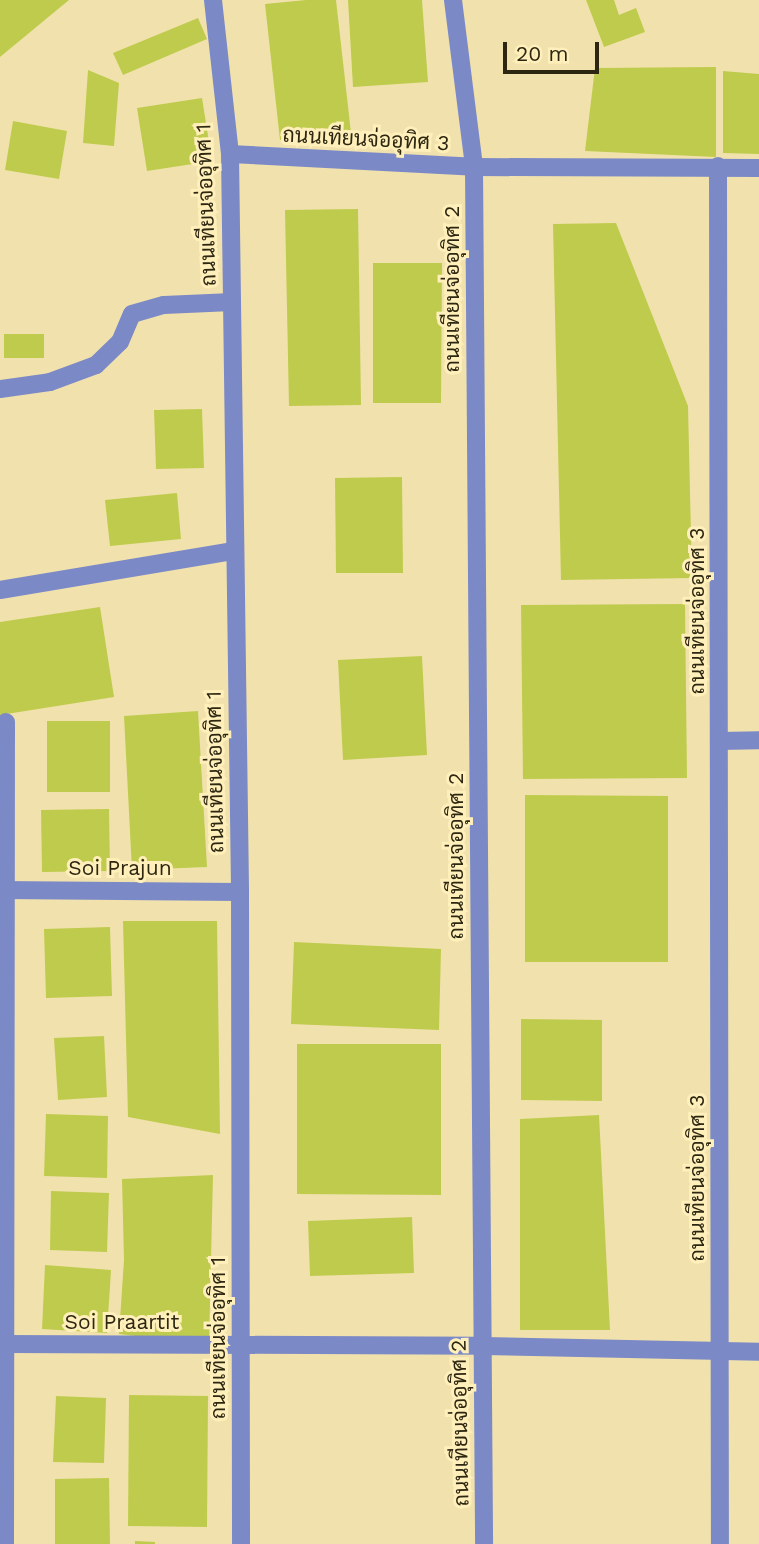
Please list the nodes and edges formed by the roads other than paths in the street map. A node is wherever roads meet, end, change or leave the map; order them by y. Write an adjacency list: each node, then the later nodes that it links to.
1 (213, 0): 3 (street, ถนนเทียนจ่ออุทิศ 1)
2 (453, 0): 5 (street, ถนนเทียนจ่ออุทิศ 2)
3 (230, 155): 5 (street, ถนนเทียนจ่ออุทิศ 3); 7 (street, ถนนเทียนจ่ออุทิศ 1)
4 (718, 166): 5 (street, ถนนเทียนจ่ออุทิศ 3); 6 (street); 13 (street, ถนนเทียนจ่ออุทิศ 3)
5 (474, 167): 18 (street, ถนนเทียนจ่ออุทิศ 2)
6 (759, 168)
7 (232, 302): 8 (street); 9 (street, ถนนเทียนจ่ออุทิศ 1)
8 (0, 389)
9 (234, 551): 10 (street); 15 (street, ถนนเทียนจ่ออุทิศ 1)
10 (0, 590)
11 (5, 722): 14 (street)
12 (759, 740): 13 (street)
13 (720, 741): 19 (street, ถนนเทียนจ่ออุทิศ 3)
14 (3, 890): 15 (street, Soi Prajun); 16 (street)
15 (240, 892): 17 (street, ถนนเทียนจ่ออุทิศ 1)
16 (4, 1344): 17 (street, Soi Praartit); 21 (street)
17 (240, 1345): 18 (street, Soi Praartit); 22 (street, ถนนเทียนจ่ออุทิศ 1)
18 (482, 1346): 19 (street, Soi Praartit); 23 (street, ถนนเทียนจ่ออุทิศ 2)
19 (720, 1350): 20 (street, Soi Praartit); 24 (street, ถนนเทียนจ่ออุทิศ 3)
20 (759, 1352)
21 (5, 1544)
22 (241, 1544)
23 (484, 1544)
24 (720, 1544)

